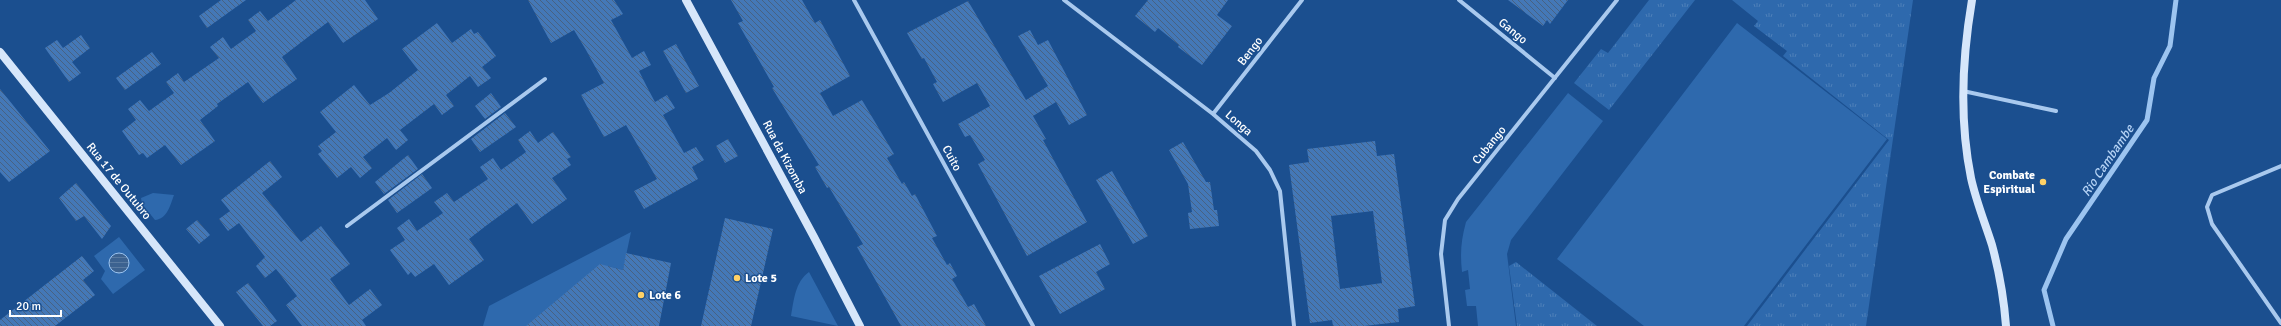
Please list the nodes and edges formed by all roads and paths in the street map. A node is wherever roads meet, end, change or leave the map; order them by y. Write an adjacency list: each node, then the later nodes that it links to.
1 (686, 0): 18 (main road, Rua da Kizomba)
2 (854, 0): 19 (street, Cuito)
3 (1064, 0): 13 (street, Longa)
4 (1302, 0): 13 (street, Bengo)
5 (1459, 0): 9 (street, Gango)
6 (1617, 0): 9 (street, Cubango)
7 (1972, 0): 11 (main road)
8 (0, 52): 17 (main road, Rua 17 de Outubro)
9 (1555, 78): 21 (street, Cubango)
10 (545, 79): 15 (street)
11 (1962, 91): 12 (street); 22 (main road)
12 (2056, 111)
13 (1213, 114): 20 (street, Longa)
14 (2281, 166): 16 (street)
15 (347, 226)
16 (2281, 323)
17 (220, 326)
18 (860, 326)
19 (1033, 326)
20 (1294, 326)
21 (1448, 326)
22 (2006, 326)

